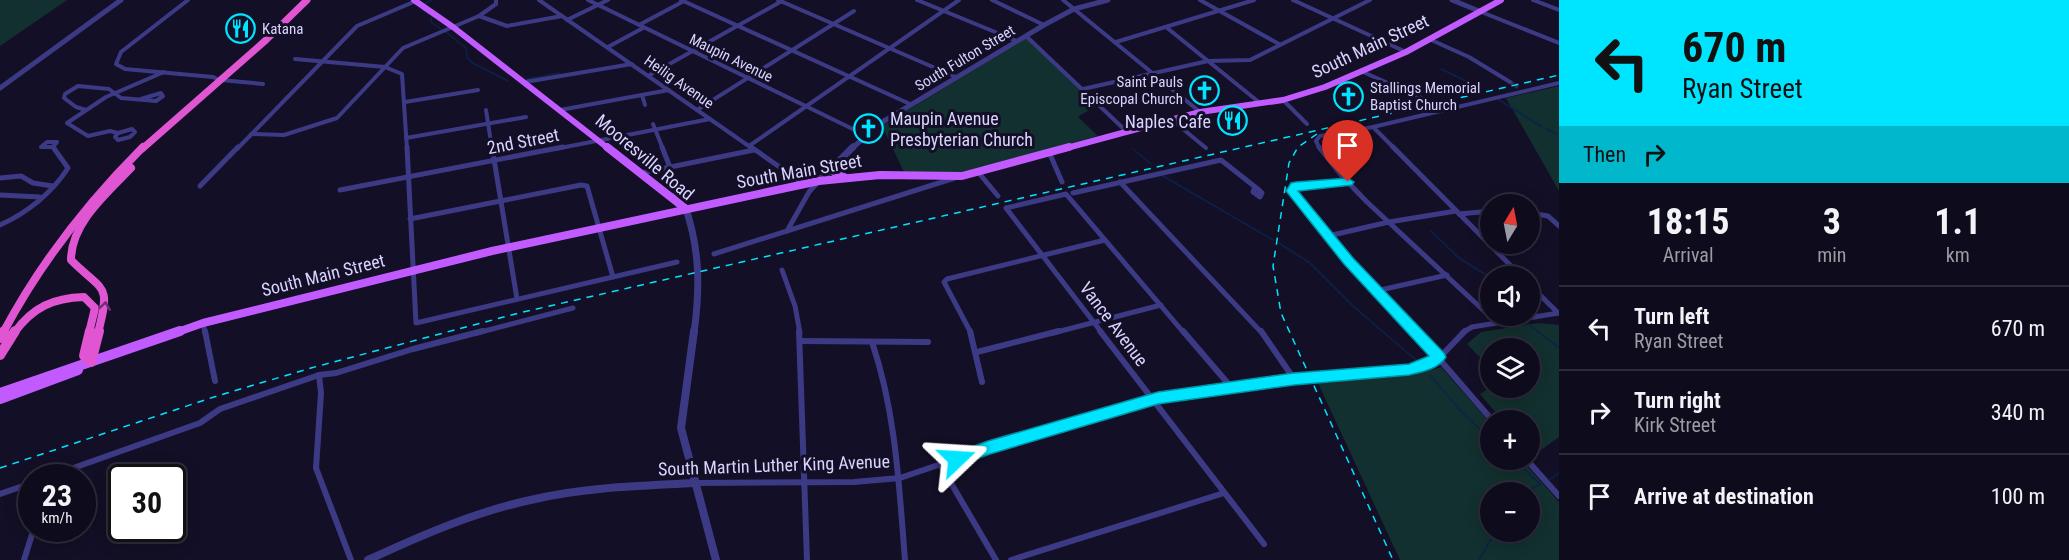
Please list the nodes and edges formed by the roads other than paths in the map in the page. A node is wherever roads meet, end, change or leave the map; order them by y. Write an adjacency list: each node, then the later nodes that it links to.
1 (121, 0): 69 (street)
2 (188, 0): 57 (street)
3 (305, 0): 63 (highway)
4 (496, 0): 30 (street)
5 (539, 0): 31 (street, Heilig Avenue)
6 (588, 0): 23 (street, Maupin Avenue)
7 (608, 0): 23 (street)
8 (684, 0): 35 (street); 38 (street)
9 (780, 0): 34 (street); 35 (street)
10 (917, 0): 25 (street)
11 (959, 0): 25 (street)
12 (992, 0): 36 (street)
13 (1063, 0): 24 (street)
14 (1108, 0): 24 (street, South Fulton Street)
15 (1200, 0): 27 (street)
16 (1254, 0): 27 (street)
17 (1293, 0): 32 (street)
18 (1370, 0): 32 (street)
19 (1452, 0): 28 (street)
20 (1501, 0): 28 (main road, South Main Street)
21 (1533, 0): 26 (street)
22 (415, 1): 37 (main road, Mooresville Road); 53 (street)
23 (598, 5): 33 (street); 38 (street, Maupin Avenue)
24 (1074, 9): 36 (street, South Fulton Street); 43 (street)
25 (944, 10): 42 (street); 47 (street)
26 (1559, 10)
27 (1221, 11): 39 (street); 45 (street)
28 (1479, 11): 41 (main road, South Main Street); 44 (street)
29 (854, 12): 34 (street)
30 (479, 16): 31 (street); 37 (street)
31 (562, 16): 33 (street, Heilig Avenue)
32 (1333, 18): 45 (street); 50 (street)
33 (567, 20): 46 (street, Heilig Avenue)
34 (833, 24): 47 (street); 48 (street)
35 (740, 25): 48 (street); 49 (street)
36 (1044, 25): 40 (street, South Fulton Street)
37 (453, 27): 55 (street); 64 (main road, Mooresville Road)
38 (641, 27): 46 (street); 49 (street, Maupin Avenue)
39 (1166, 27): 43 (street); 52 (street)
40 (1026, 36): 42 (street, South Fulton Street); 70 (street)
41 (1429, 39): 50 (main road, South Main Street); 65 (street)
42 (1017, 41): 61 (street, South Fulton Street)
43 (1116, 42): 58 (street)
44 (1558, 42)
45 (1280, 45): 52 (street)
46 (608, 47): 54 (street, Heilig Avenue)
47 (890, 48): 60 (street); 61 (street)
48 (793, 50): 60 (street); 62 (street)
49 (693, 52): 59 (street); 62 (street, Maupin Avenue)
50 (1406, 52): 56 (main road, South Main Street)
51 (295, 59): 53 (street)
52 (1208, 61): 58 (street); 80 (street)
53 (323, 62): 55 (street); 98 (street)
54 (632, 64): 59 (street, Heilig Avenue); 64 (street)
55 (385, 67): 79 (street); 98 (street)
56 (1363, 72): 77 (street); 78 (main road, South Main Street)
57 (162, 73): 63 (street); 74 (street)
58 (1155, 73): 70 (street); 88 (street)
59 (648, 76): 72 (street, Heilig Avenue)
60 (849, 76): 81 (street); 83 (street)
61 (957, 77): 81 (street, South Fulton Street)
62 (747, 78): 83 (street, Maupin Avenue); 87 (street)
63 (219, 80): 67 (street); 102 (highway); 165 (highway)
64 (525, 82): 86 (main road, Mooresville Road)
65 (1510, 82)
66 (1559, 83): 73 (street)
67 (263, 84)
68 (1518, 87): 73 (street)
69 (0, 88)
70 (1083, 88): 96 (street)
71 (478, 90): 79 (street)
72 (669, 90): 75 (street); 87 (street, Heilig Avenue)
73 (1525, 91): 95 (street)
74 (114, 93): 76 (street); 84 (street); 84 (street)
75 (642, 95): 82 (street); 86 (street)
76 (141, 99)
77 (1424, 99)
78 (1283, 100): 80 (main road, South Main Street); 93 (street)
79 (405, 102): 100 (street)
80 (1260, 103): 88 (main road, South Main Street)
81 (911, 104): 99 (street, South Fulton Street)
82 (645, 105)
83 (805, 107): 99 (street, Maupin Avenue); 103 (street)
84 (86, 110): 97 (street)
85 (486, 110): 92 (street)
86 (560, 110): 101 (main road, Mooresville Road)
87 (697, 110): 90 (street, Heilig Avenue)
88 (1200, 112): 91 (main road, South Main Street)
89 (526, 117): 92 (street)
90 (710, 119): 94 (street, 2nd Street); 103 (street, Heilig Avenue)
91 (1172, 120): 96 (main road, South Main Street); 105 (street)
92 (488, 123): 100 (street); 108 (street)
93 (1307, 124)
94 (654, 127): 101 (street, 2nd Street); 109 (street)
95 (1373, 127): 120 (street); 134 (street)
96 (1126, 131): 107 (main road, South Main Street)
97 (118, 133)
98 (251, 134): 123 (street)
99 (865, 135): 110 (street, South Fulton Street)
100 (406, 138): 113 (street)
101 (598, 140): 108 (street, 2nd Street); 112 (main road, Mooresville Road)
102 (151, 146): 170 (highway); 172 (highway, one-way to 102)
103 (749, 146): 106 (street, Heilig Avenue)
104 (53, 147): 122 (street)
105 (1206, 148)
106 (754, 150): 109 (street); 121 (street, Heilig Avenue)
107 (1049, 152): 111 (main road, South Main Street); 118 (street)
108 (494, 160): 113 (street, 2nd Street); 131 (street)
109 (670, 167): 112 (street); 130 (street)
110 (832, 168): 116 (main road); 117 (street, South Fulton Street)
111 (978, 172): 114 (main road, South Main Street); 128 (street)
112 (640, 173): 130 (main road, Mooresville Road)
113 (408, 176): 125 (street, 2nd Street); 137 (street)
114 (963, 176): 116 (main road, South Main Street); 142 (street)
115 (0, 178): 122 (street)
116 (844, 178): 117 (main road, South Main Street)
117 (819, 181): 121 (main road, South Main Street); 142 (street)
118 (1062, 182)
119 (1120, 182): 124 (street); 126 (street); 174 (street)
120 (1348, 182): 138 (street); 143 (street)
121 (804, 184): 132 (main road, South Main Street)
122 (53, 186): 129 (street)
123 (200, 186)
124 (1256, 187)
125 (340, 190)
126 (1069, 193): 144 (street); 147 (street, Vance Avenue)
127 (0, 195): 129 (street)
128 (998, 196)
129 (40, 197): 139 (street)
130 (671, 197): 132 (main road, Mooresville Road); 135 (main road)
131 (500, 201): 137 (street); 141 (street); 145 (street)
132 (686, 209): 135 (main road, South Main Street); 187 (street, Mooresville Road)
133 (1480, 211): 134 (street)
134 (1457, 212): 138 (street); 149 (street)
135 (660, 214): 141 (main road, South Main Street)
136 (1540, 215): 140 (street)
137 (410, 219): 150 (street)
138 (1389, 222): 143 (street); 152 (street)
139 (0, 225)
140 (1559, 226)
141 (598, 228): 145 (main road, South Main Street); 153 (street)
142 (787, 231): 146 (street)
143 (1328, 236): 154 (street)
144 (1105, 240): 147 (street); 157 (street)
145 (508, 248): 150 (main road, South Main Street); 156 (street)
146 (714, 254)
147 (1042, 255): 162 (street, Vance Avenue); 169 (street)
148 (677, 262): 153 (street)
149 (1511, 266)
150 (412, 270): 156 (street); 163 (main road, South Main Street)
151 (782, 270): 166 (street)
152 (1447, 275): 154 (street); 158 (street)
153 (613, 277): 156 (street)
154 (1376, 291): 171 (street)
155 (1540, 295): 160 (street)
156 (518, 299)
157 (1161, 304): 162 (street); 177 (street)
158 (1480, 307)
159 (573, 308): 173 (street)
160 (1559, 313): 161 (street, South Martin Luther King Avenue)
161 (1540, 316)
162 (1094, 322): 169 (street); 180 (street, Vance Avenue)
163 (203, 323): 172 (main road, South Main Street); 175 (street)
164 (1482, 326): 171 (street, South Martin Luther King Avenue)
165 (0, 338)
166 (801, 341): 167 (street); 186 (street)
167 (872, 342): 168 (street); 185 (street)
168 (928, 342)
169 (977, 352): 176 (street)
170 (0, 353): 172 (highway)
171 (1439, 357): 174 (street, South Martin Luther King Avenue); 181 (street)
172 (91, 362): 178 (main road, South Main Street); 179 (main road, South Main Street)
173 (319, 375): 182 (street); 195 (street)
174 (1294, 379): 177 (street, South Martin Luther King Avenue)
175 (215, 381)
176 (982, 382)
177 (1231, 387): 180 (street, South Martin Luther King Avenue)
178 (0, 393)
179 (0, 399)
180 (1152, 399): 183 (street, South Martin Luther King Avenue); 189 (street, Vance Avenue)
181 (1484, 410)
182 (85, 464)
183 (941, 466): 185 (street, South Martin Luther King Avenue); 200 (street)
184 (1536, 470): 191 (street)
185 (897, 478): 186 (street, South Martin Luther King Avenue); 199 (street)
186 (805, 482): 187 (street, South Martin Luther King Avenue); 198 (street)
187 (694, 483): 196 (street, South Martin Luther King Avenue); 197 (street, Mooresville Road)
188 (18, 488): 190 (street)
189 (1224, 493): 193 (street, Vance Avenue); 201 (street)
190 (0, 494)
191 (1559, 496)
192 (30, 542): 194 (street)
193 (1264, 544)
194 (24, 560)
195 (351, 560)
196 (368, 560)
197 (716, 560)
198 (807, 560)
199 (906, 560)
200 (996, 560)
201 (1011, 560)

